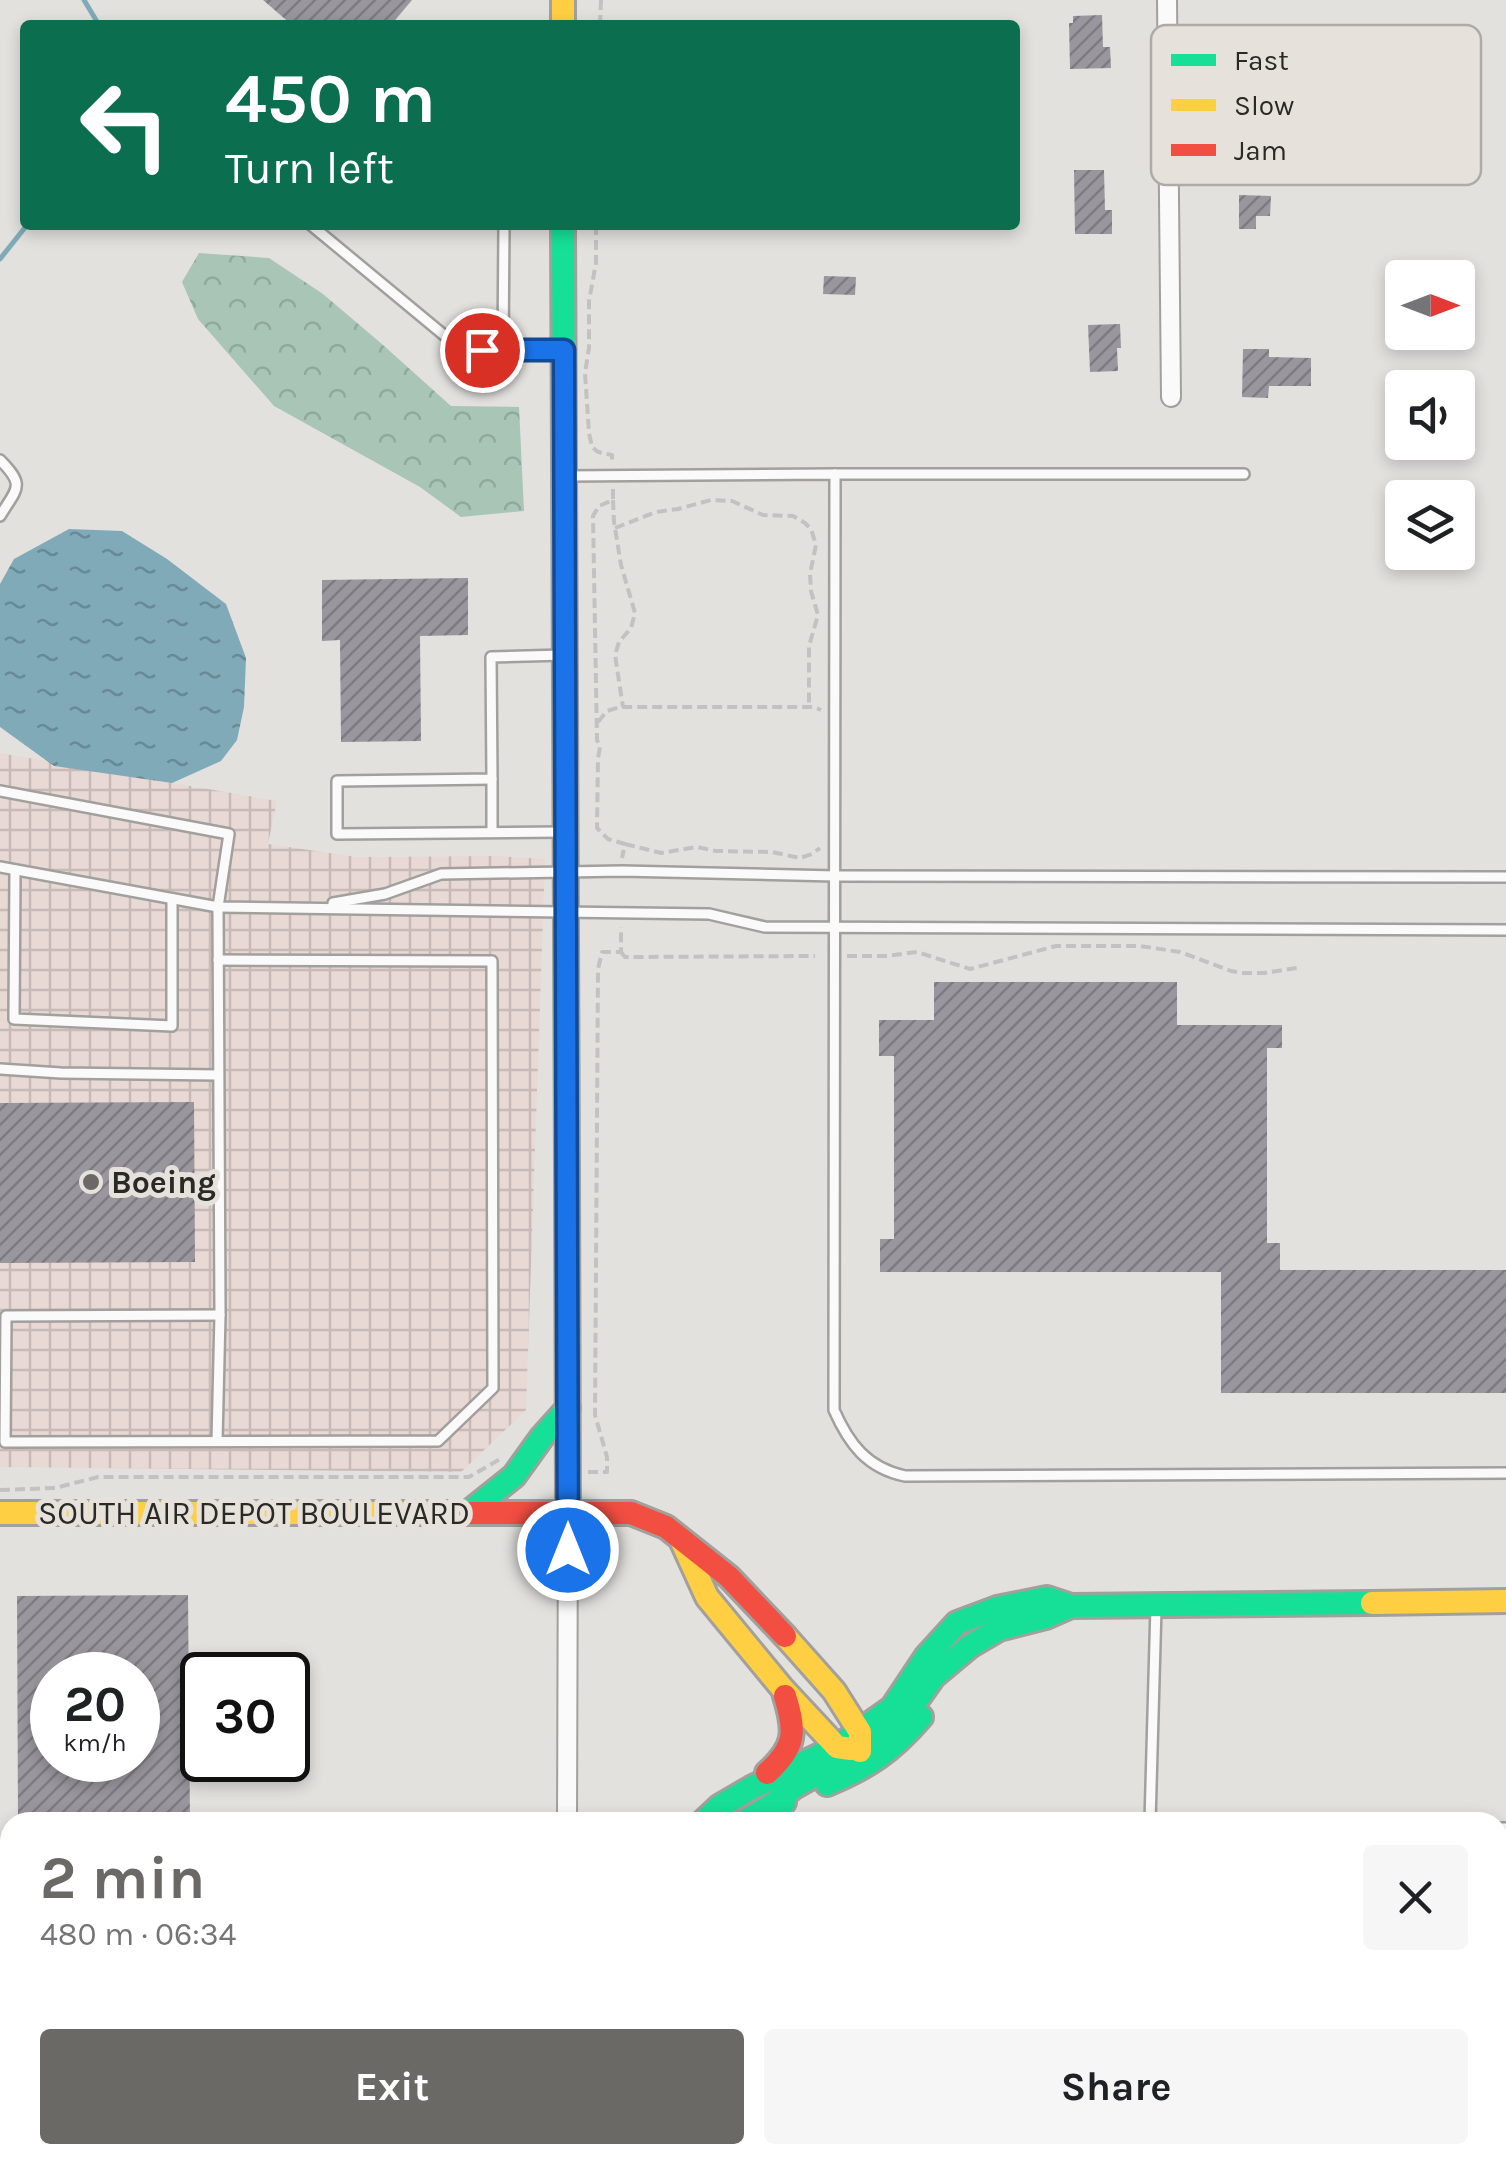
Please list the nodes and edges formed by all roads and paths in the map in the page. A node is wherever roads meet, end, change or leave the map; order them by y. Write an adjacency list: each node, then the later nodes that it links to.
1 (1167, 0): 2 (street)
2 (1167, 25)
3 (1169, 185): 9 (street)
4 (317, 230): 7 (lane)
5 (504, 230): 7 (lane)
6 (564, 230): 8 (main road)
7 (503, 350): 8 (lane)
8 (564, 350): 13 (main road)
9 (1171, 397)
10 (0, 460): 15 (lane)
11 (835, 474): 12 (lane); 13 (lane); 31 (lane)
12 (1244, 474)
13 (564, 476): 17 (main road)
14 (613, 500): 16 (path)
15 (0, 516)
16 (614, 528): 18 (path); 19 (path)
17 (565, 655): 22 (lane); 25 (main road)
18 (622, 707): 19 (path); 21 (path)
19 (810, 707): 20 (path)
20 (824, 714)
21 (597, 723)
22 (492, 778): 24 (lane); 24 (lane)
23 (0, 791): 34 (lane)
24 (492, 832): 25 (lane)
25 (566, 832): 30 (main road)
26 (822, 842): 27 (path)
27 (625, 844)
28 (0, 867): 29 (lane)
29 (16, 870): 33 (lane); 33 (lane)
30 (565, 872): 31 (lane); 35 (lane); 36 (main road)
31 (835, 876): 32 (lane); 37 (lane)
32 (1506, 877)
33 (172, 898): 34 (lane)
34 (218, 907): 35 (lane); 42 (lane)
35 (313, 907): 36 (lane)
36 (566, 914): 37 (lane); 48 (main road)
37 (835, 927): 38 (lane); 50 (lane)
38 (1506, 930)
39 (622, 952): 40 (path)
40 (816, 956)
41 (847, 956): 43 (path)
42 (218, 960): 45 (lane); 49 (lane)
43 (1297, 968)
44 (0, 1069): 45 (lane)
45 (218, 1075): 46 (lane)
46 (220, 1315): 47 (lane); 49 (lane)
47 (3, 1316): 49 (lane)
48 (568, 1408): 51 (main road); 52 (main road)
49 (217, 1441)
50 (1506, 1473)
51 (469, 1512): 52 (main road, SOUTH AIR DEPOT BOULEVARD); 53 (main road, SOUTH AIR DEPOT BOULEVARD)
52 (568, 1512): 54 (main road, SOUTH AIR DEPOT BOULEVARD); 65 (street)
53 (0, 1514)
54 (681, 1539): 60 (main road); 61 (main road, SOUTH AIR DEPOT BOULEVARD)
55 (1506, 1601): 56 (main road)
56 (1156, 1604): 57 (main road); 68 (lane)
57 (1072, 1606): 58 (main road); 59 (main road)
58 (949, 1666): 62 (main road); 64 (main road)
59 (910, 1684): 61 (main road); 62 (main road)
60 (782, 1688): 62 (main road); 63 (main road)
61 (834, 1691): 62 (main road, SOUTH AIR DEPOT BOULEVARD)
62 (853, 1743): 63 (main road); 64 (main road)
63 (750, 1788): 66 (main road)
64 (778, 1804): 67 (main road)
65 (566, 1812)
66 (714, 1812)
67 (763, 1812)
68 (1150, 1812)

